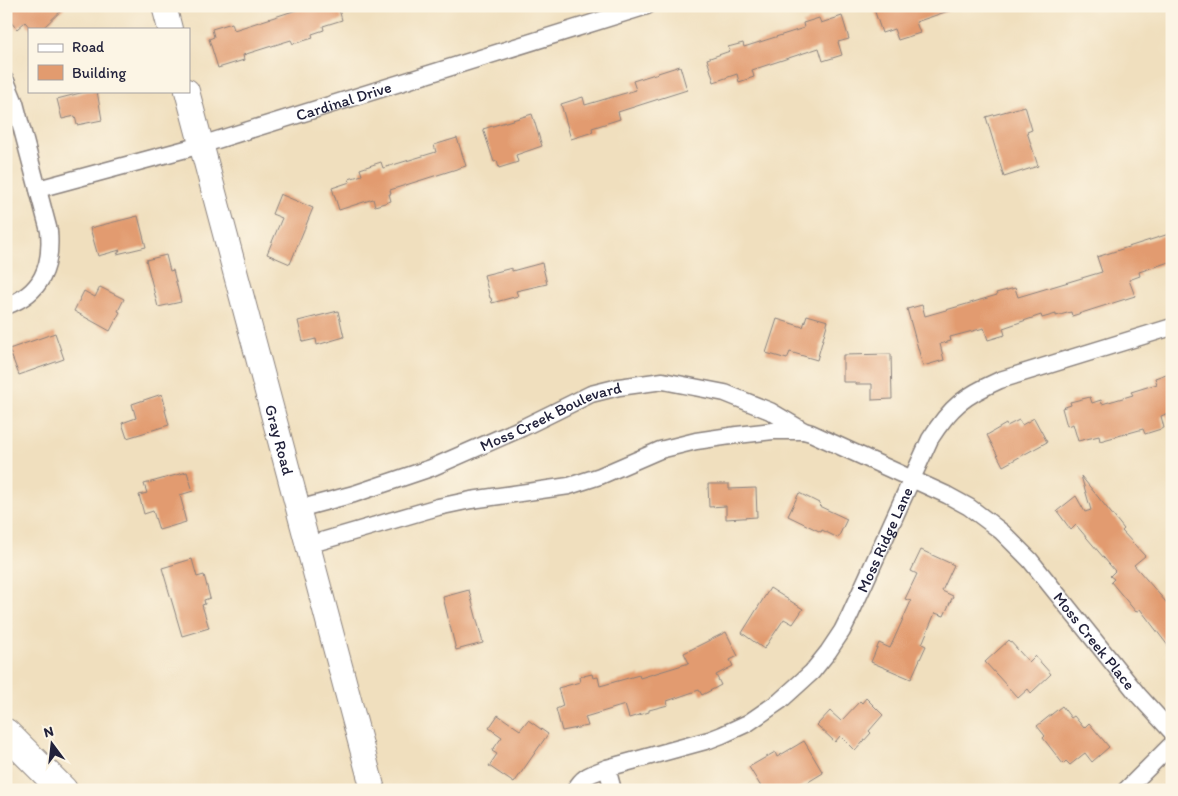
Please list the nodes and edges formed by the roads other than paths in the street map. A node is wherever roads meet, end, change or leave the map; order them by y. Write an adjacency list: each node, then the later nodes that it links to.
1 (164, 6): 3 (street)
2 (647, 6): 6 (street, Cardinal Drive)
3 (170, 28)
4 (6, 81): 7 (street)
5 (187, 92): 6 (street, Gray Road)
6 (201, 145): 7 (street, Cardinal Drive); 12 (street, Gray Road)
7 (38, 189): 8 (street)
8 (6, 306)
9 (1172, 327): 11 (street, Moss Ridge Lane)
10 (804, 431): 11 (street, Moss Creek Boulevard); 12 (street, Moss Creek Boulevard); 13 (street, Moss Creek Boulevard)
11 (911, 479): 14 (street, Moss Creek Boulevard); 18 (street, Moss Ridge Lane)
12 (298, 508): 13 (street, Gray Road)
13 (308, 546): 20 (street, Gray Road)
14 (1019, 549): 15 (street, Moss Creek Place)
15 (1172, 732)
16 (6, 734): 19 (highway)
17 (1172, 744): 23 (street)
18 (607, 768): 21 (street, Moss Ridge Lane); 22 (street)
19 (63, 790)
20 (373, 790)
21 (575, 790)
22 (613, 790)
23 (1126, 790)

